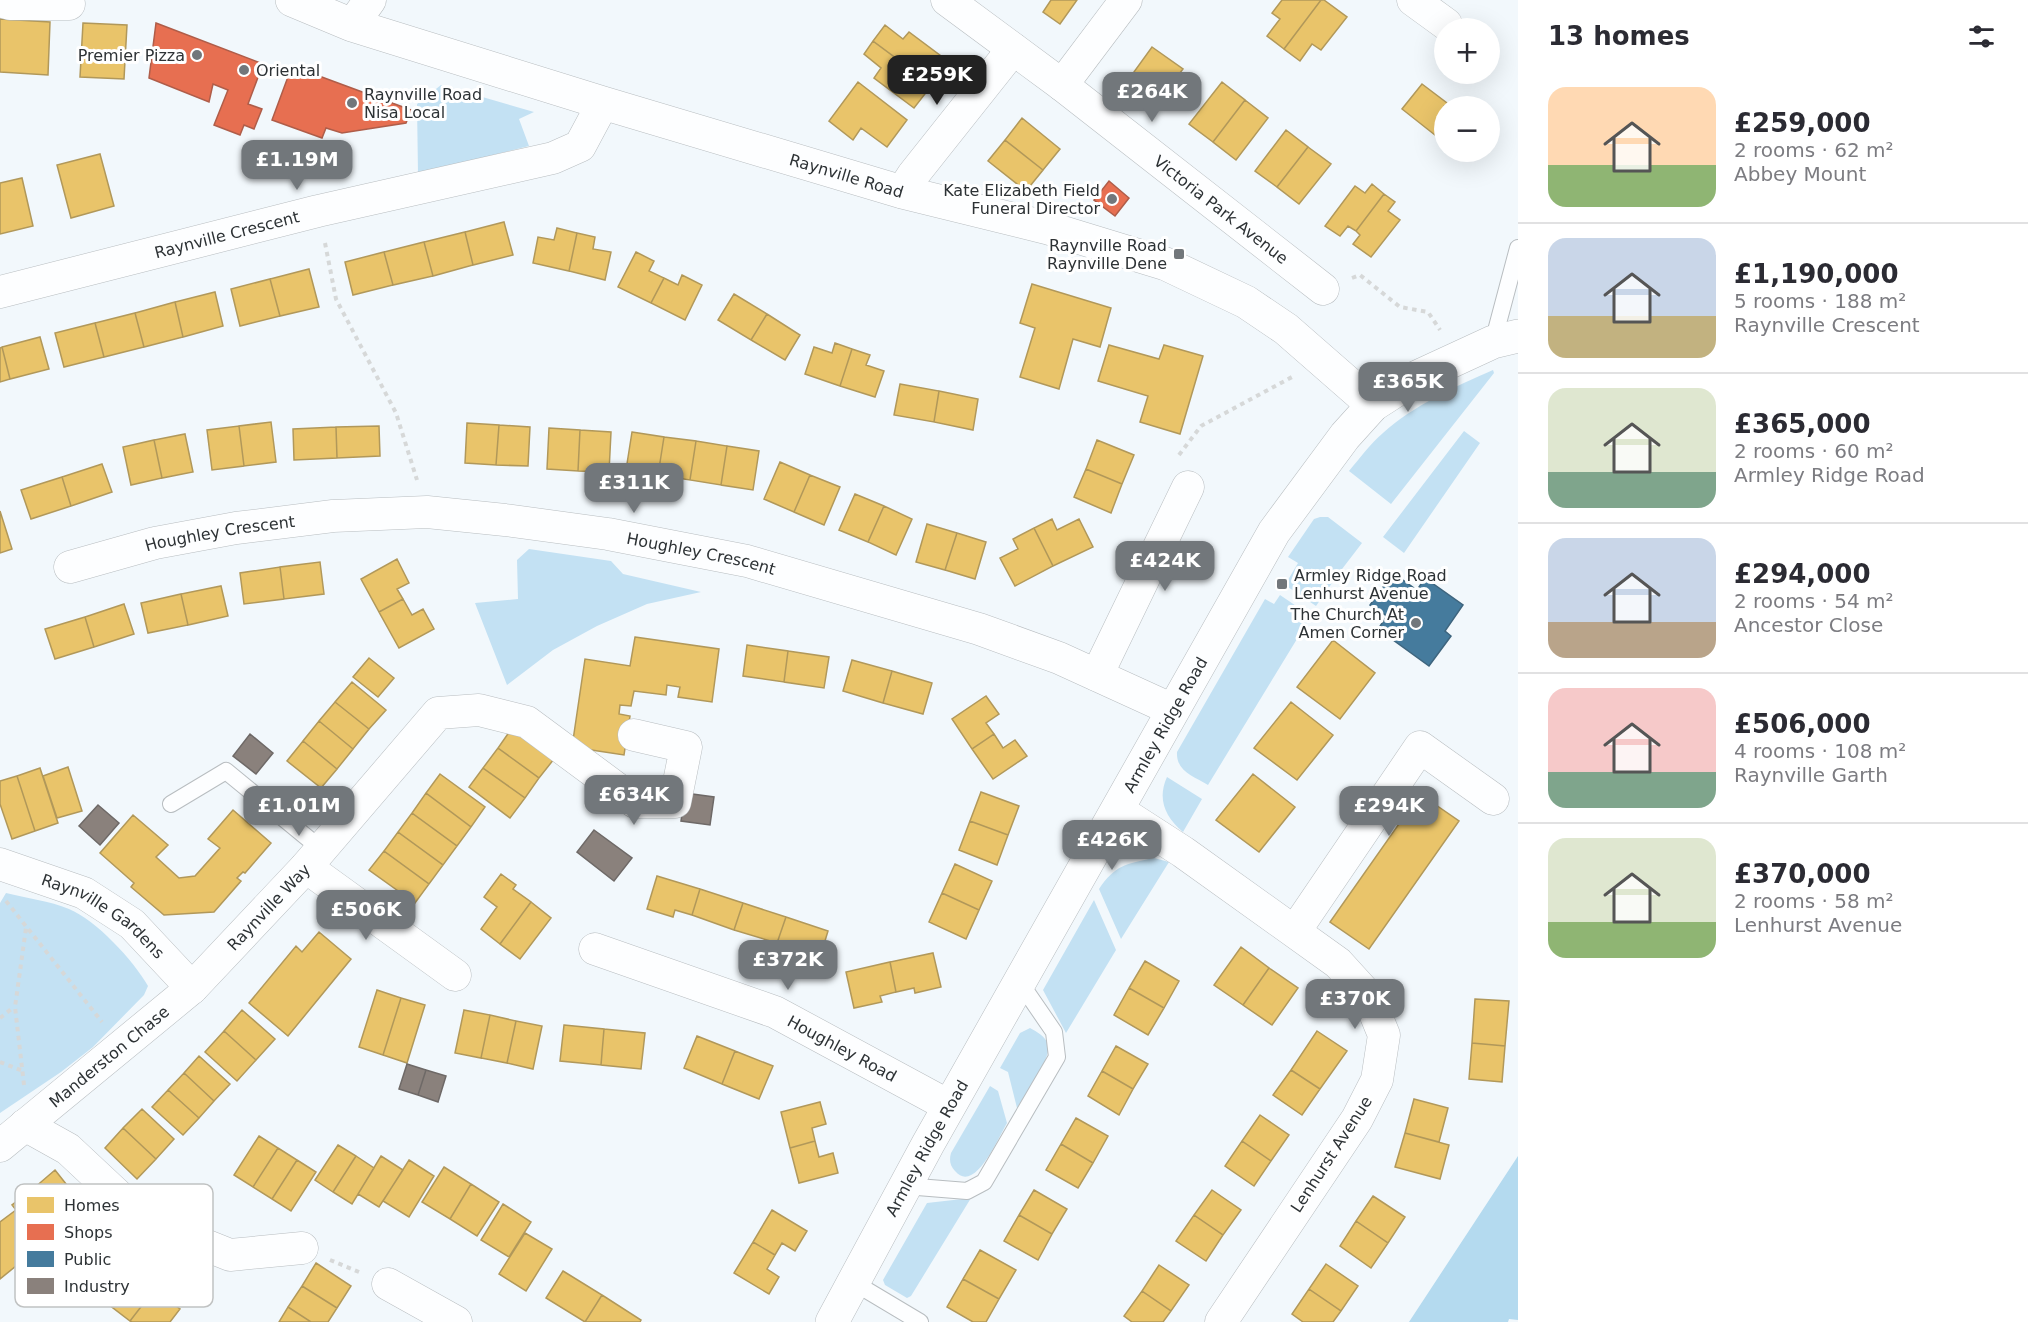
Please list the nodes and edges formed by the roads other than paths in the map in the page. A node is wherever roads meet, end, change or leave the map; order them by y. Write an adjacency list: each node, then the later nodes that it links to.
1 (292, 0): 7 (street, Raynville Road)
2 (947, 0): 9 (street, Victoria Park Avenue)
3 (1126, 0): 10 (street)
4 (1413, 0): 8 (street)
5 (0, 1): 6 (street)
6 (69, 4)
7 (361, 12): 11 (street, Raynville Road)
8 (1438, 18)
9 (1013, 50): 10 (street, Victoria Park Avenue); 12 (street)
10 (1062, 85): 14 (street, Victoria Park Avenue)
11 (603, 103): 12 (street, Raynville Road); 15 (street, Raynville Crescent)
12 (902, 192): 17 (street, Raynville Road)
13 (1518, 248): 16 (lane)
14 (1323, 289)
15 (0, 292)
16 (1505, 339): 17 (street, Armley Ridge Road)
17 (1372, 405): 21 (street, Armley Ridge Road)
18 (1188, 487): 20 (street)
19 (70, 567): 20 (street, Houghley Crescent)
20 (1097, 675): 21 (street, Houghley Crescent)
21 (1173, 710): 25 (street, Armley Ridge Road)
22 (634, 735): 26 (street, Raynville Way)
23 (1493, 799): 28 (street)
24 (171, 804): 26 (lane)
25 (1118, 810): 28 (street, Lenhurst Avenue); 31 (street, Armley Ridge Road)
26 (313, 858): 30 (street); 32 (street, Raynville Way)
27 (0, 864): 32 (street, Raynville Gardens)
28 (1295, 931): 46 (street, Lenhurst Avenue)
29 (595, 950): 33 (street, Houghley Road)
30 (455, 975)
31 (1019, 981): 33 (street, Armley Ridge Road); 37 (lane)
32 (192, 988): 34 (street, Manderston Chase)
33 (949, 1106): 37 (street, Armley Ridge Road)
34 (25, 1125): 35 (street, Manderston Chase); 36 (street)
35 (0, 1146)
36 (105, 1184)
37 (905, 1186): 40 (street, Armley Ridge Road)
38 (213, 1248): 39 (street)
39 (302, 1248)
40 (853, 1282): 44 (street, Armley Ridge Road); 45 (lane)
41 (388, 1284): 42 (street)
42 (409, 1311): 43 (street)
43 (456, 1322)
44 (832, 1322)
45 (920, 1322)
46 (1221, 1322)

